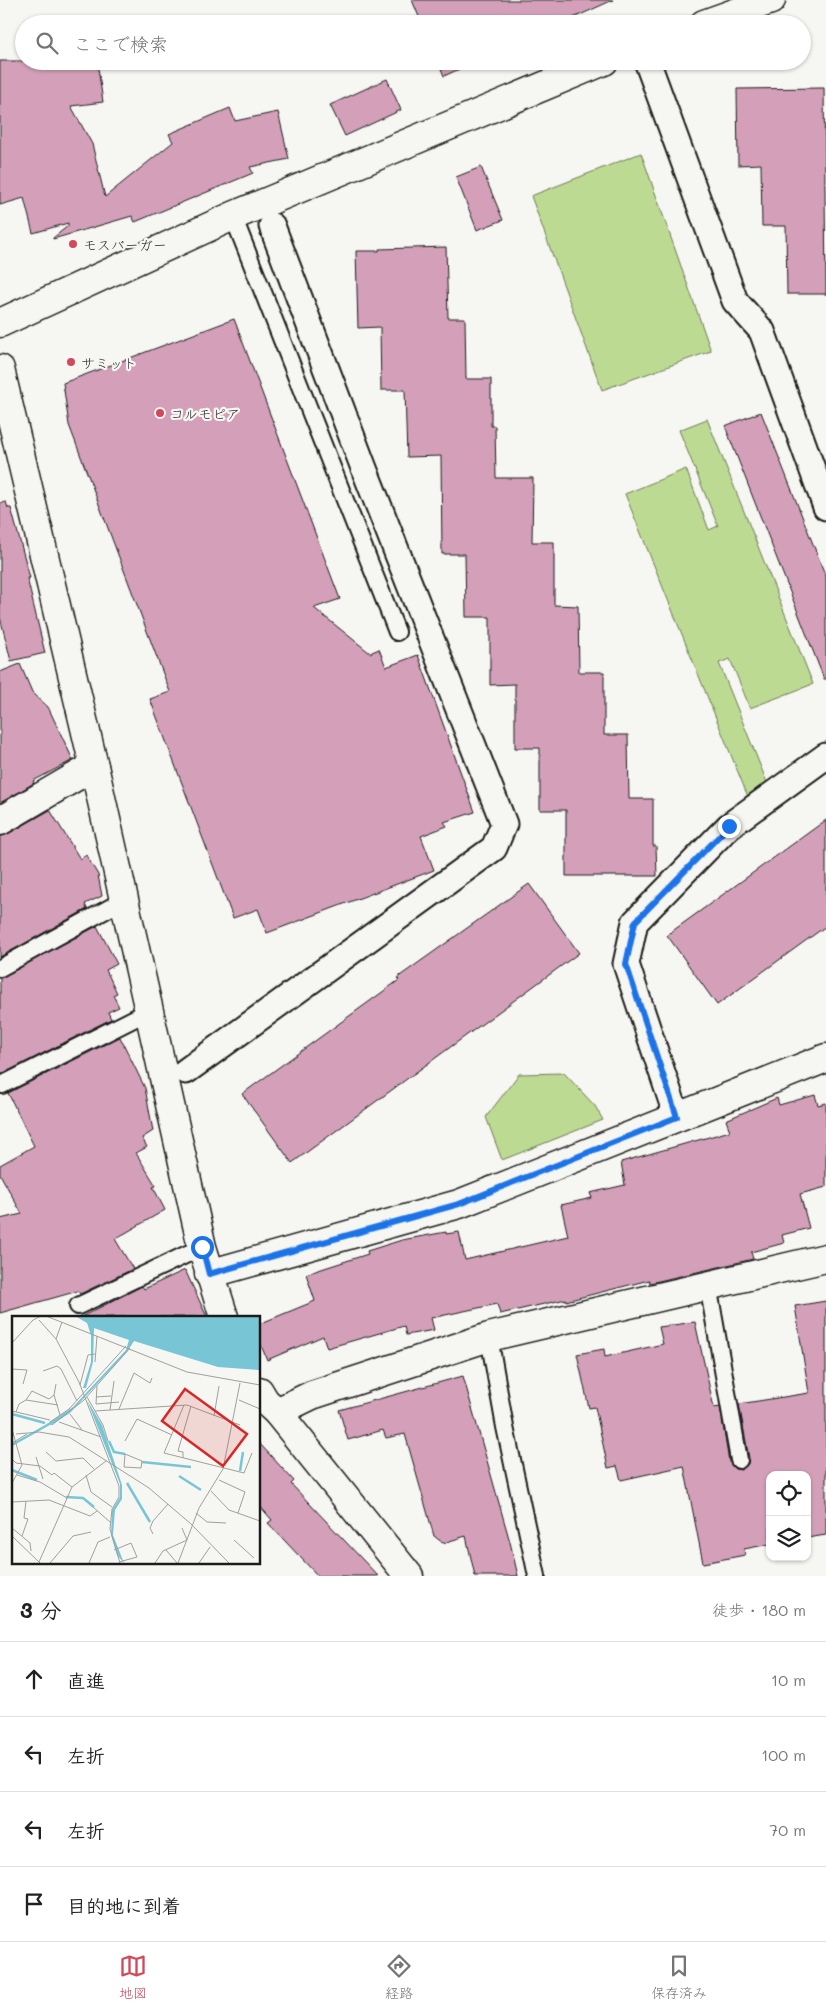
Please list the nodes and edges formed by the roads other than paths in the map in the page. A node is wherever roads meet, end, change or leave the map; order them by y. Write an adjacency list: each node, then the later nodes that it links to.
1 (771, 0): 2 (street)
2 (729, 15)
3 (582, 70): 5 (street)
4 (650, 70): 9 (street)
5 (233, 216): 7 (street); 10 (lane)
6 (272, 226): 18 (street)
7 (0, 323)
8 (0, 370): 12 (street)
9 (826, 506)
10 (397, 632)
11 (826, 756): 20 (street)
12 (94, 766): 13 (street); 14 (street)
13 (0, 822)
14 (124, 900): 15 (lane); 16 (street)
15 (0, 968)
16 (149, 1010): 19 (lane); 21 (street)
17 (826, 1058): 20 (street)
18 (186, 1071)
19 (2, 1085)
20 (677, 1117): 23 (street)
21 (202, 1247): 23 (street); 25 (lane)
22 (826, 1258): 24 (street)
23 (209, 1274): 26 (street)
24 (708, 1285): 27 (street); 30 (lane)
25 (78, 1306)
26 (224, 1316)
27 (489, 1336): 29 (street); 32 (lane)
28 (260, 1393): 29 (street)
29 (277, 1412): 31 (street)
30 (739, 1460)
31 (408, 1576)
32 (537, 1576)

